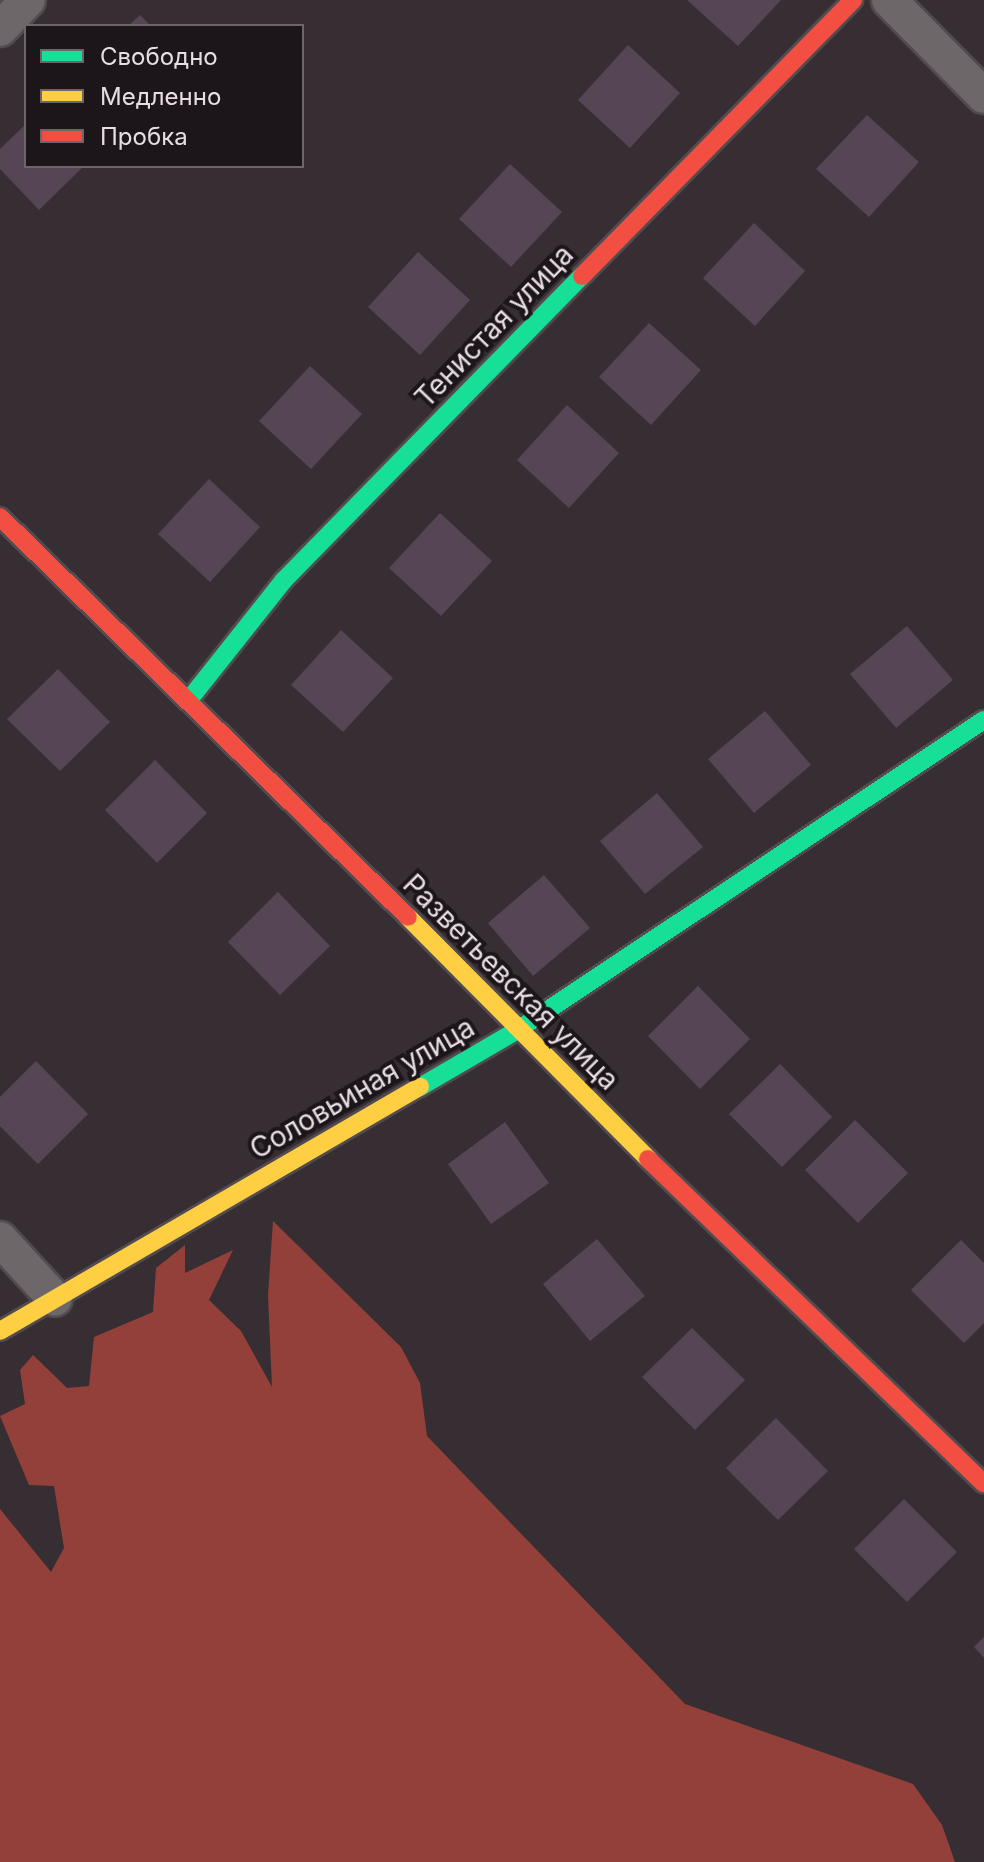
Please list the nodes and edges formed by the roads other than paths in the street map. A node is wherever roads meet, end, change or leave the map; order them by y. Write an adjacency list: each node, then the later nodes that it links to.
1 (28, 0): 4 (street)
2 (853, 0): 7 (street, Тенистая улица)
3 (889, 0): 5 (street)
4 (0, 29)
5 (984, 96)
6 (0, 517): 7 (street, Разветьевская улица)
7 (188, 701): 9 (street, Разветьевская улица)
8 (984, 720): 9 (street, Соловьиная улица)
9 (516, 1031): 11 (street, Соловьиная улица); 13 (street, Разветьевская улица)
10 (0, 1239): 11 (street)
11 (55, 1299): 12 (street, Соловьиная улица)
12 (0, 1331)
13 (984, 1483)

